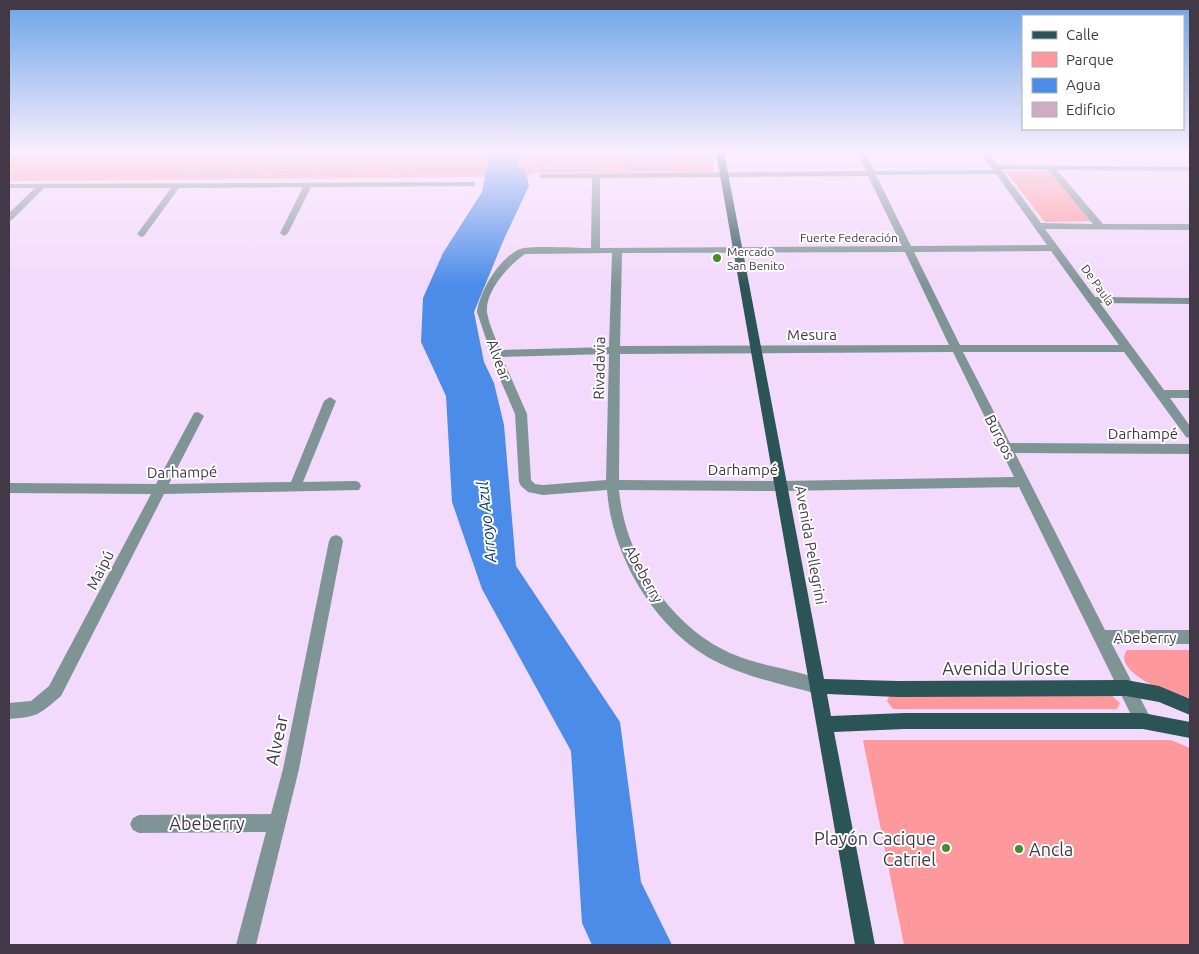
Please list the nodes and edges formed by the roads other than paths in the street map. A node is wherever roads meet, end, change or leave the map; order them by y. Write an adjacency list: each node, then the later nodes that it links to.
1 (31, 197): 9 (street)
2 (168, 197): 13 (street)
3 (303, 197): 14 (street)
4 (596, 197): 19 (street)
5 (728, 197): 17 (main road, Avenida Pellegrini)
6 (883, 197): 16 (street, Burgos)
7 (1017, 197): 10 (street, De Paula)
8 (1075, 197): 11 (street)
9 (9, 218)
10 (1039, 226): 11 (street); 15 (street, De Paula)
11 (1100, 226): 12 (street)
12 (1190, 227)
13 (140, 234)
14 (284, 234)
15 (1055, 248): 16 (street, Fuerte Federación); 21 (street, De Paula)
16 (908, 249): 17 (street, Fuerte Federación); 23 (street, Burgos)
17 (737, 250): 20 (street, Fuerte Federación); 25 (main road, Avenida Pellegrini)
18 (523, 251): 19 (street, Fuerte Federación); 27 (street, Alvear)
19 (596, 251): 20 (street, Fuerte Federación)
20 (617, 251): 26 (street, Rivadavia)
21 (1093, 300): 22 (street); 24 (street, De Paula)
22 (1190, 301)
23 (956, 348): 24 (street, Mesura); 25 (street, Mesura); 33 (street, Burgos)
24 (1128, 348): 28 (street, De Paula)
25 (756, 349): 26 (street, Mesura); 39 (main road, Avenida Pellegrini)
26 (614, 350): 27 (street, Mesura); 37 (street, Rivadavia)
27 (496, 354): 35 (street, Alvear)
28 (1161, 394): 29 (street); 32 (street, De Paula)
29 (1190, 394)
30 (330, 401): 40 (street)
31 (198, 416): 42 (street, Maipú)
32 (1190, 434)
33 (1006, 448): 34 (street, Darhampé); 36 (street, Burgos)
34 (1190, 449)
35 (525, 482): 37 (street, Darhampé)
36 (1023, 482): 39 (street, Darhampé); 44 (street, Burgos)
37 (612, 485): 39 (street, Darhampé); 46 (street, Abeberry)
38 (355, 486): 40 (street, Darhampé)
39 (780, 486): 46 (main road, Avenida Pellegrini)
40 (295, 487): 42 (street, Darhampé)
41 (9, 488): 42 (street, Darhampé)
42 (160, 488): 49 (street, Maipú)
43 (336, 541): 53 (street, Alvear)
44 (1100, 637): 45 (street, Abeberry); 47 (street, Burgos)
45 (1190, 637)
46 (818, 686): 47 (main road, Avenida Urioste); 51 (main road, Avenida Pellegrini)
47 (1126, 688): 48 (main road, Avenida Urioste); 50 (street, Burgos)
48 (1190, 708)
49 (9, 711)
50 (1142, 722): 51 (main road); 52 (main road)
51 (825, 724): 56 (main road, Avenida Pellegrini)
52 (1190, 730)
53 (276, 823): 54 (street, Abeberry); 55 (street, Alvear)
54 (138, 824)
55 (246, 945)
56 (865, 945)

